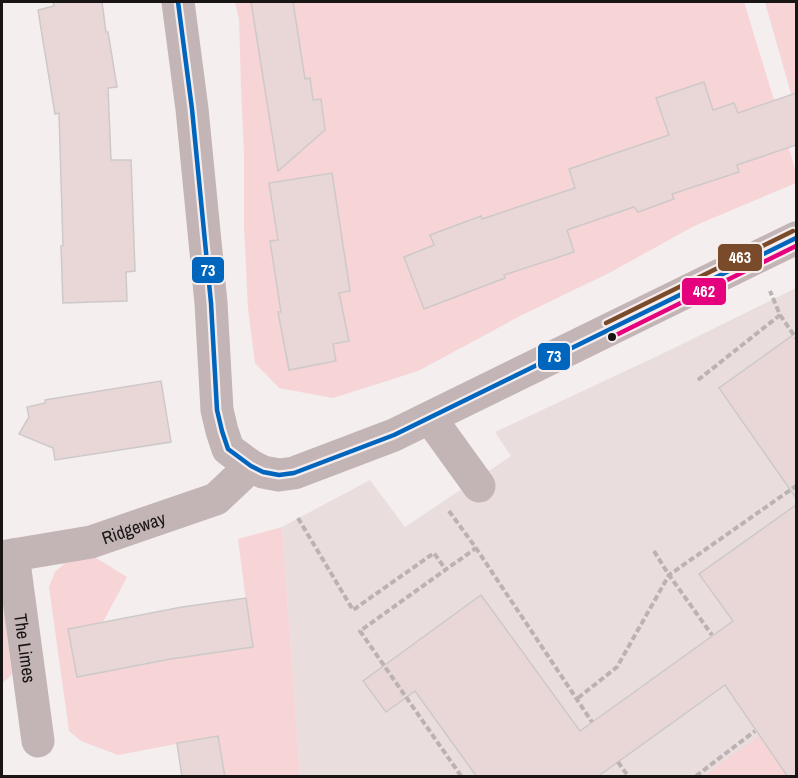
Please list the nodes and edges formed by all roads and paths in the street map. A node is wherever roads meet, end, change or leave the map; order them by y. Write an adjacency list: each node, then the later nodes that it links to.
1 (178, 2): 8 (street)
2 (796, 238): 3 (street)
3 (757, 257): 4 (path); 7 (street)
4 (780, 315): 5 (path); 6 (path)
5 (796, 338)
6 (698, 380)
7 (430, 418): 8 (street); 9 (street)
8 (251, 466): 15 (street, Ridgeway)
9 (479, 486)
10 (796, 486): 17 (path)
11 (443, 502): 13 (path)
12 (298, 519): 16 (path)
13 (476, 548): 16 (path); 19 (path)
14 (654, 551): 17 (path)
15 (7, 556): 22 (street, The Limes)
16 (446, 570): 24 (path)
17 (669, 575): 18 (path); 19 (path)
18 (712, 635)
19 (578, 698): 20 (path)
20 (592, 722)
21 (755, 731): 26 (path)
22 (38, 741)
23 (618, 762): 25 (path)
24 (461, 777)
25 (628, 777)
26 (696, 777)

